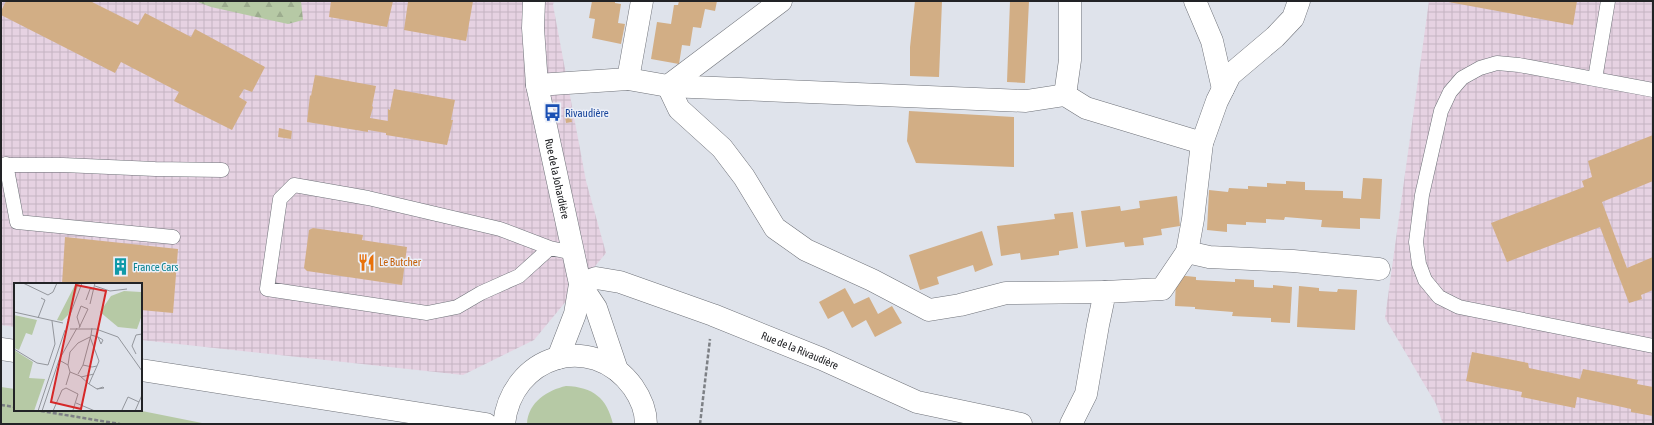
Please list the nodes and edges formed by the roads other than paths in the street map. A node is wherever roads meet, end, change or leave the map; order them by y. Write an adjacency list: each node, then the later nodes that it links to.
1 (534, 1): 10 (street, Rue de la Johardière)
2 (642, 1): 8 (street)
3 (781, 1): 11 (street)
4 (1070, 1): 14 (street)
5 (1196, 1): 12 (street)
6 (1299, 1): 12 (street)
7 (1608, 1): 9 (lane)
8 (628, 79): 10 (street); 11 (street)
9 (1595, 79): 13 (lane); 25 (lane)
10 (537, 85): 21 (street, Rue de la Johardière)
11 (668, 86): 14 (street); 24 (street)
12 (1223, 89): 15 (street)
13 (1653, 90)
14 (1065, 95): 15 (street)
15 (1202, 143): 20 (street)
16 (3, 164): 17 (lane); 18 (lane)
17 (222, 170)
18 (173, 237)
19 (550, 248): 19 (lane); 21 (lane)
20 (1187, 252): 22 (street); 24 (street)
21 (573, 254): 23 (street, Rue de la Johardière)
22 (1378, 269)
23 (580, 284): 28 (street, Rue de la Johardière); 30 (street, Rue de la Johardière); 34 (street, Rue de la Rivaudière)
24 (1105, 292): 35 (street)
25 (1653, 346)
26 (1, 349): 27 (street)
27 (14, 351)
28 (558, 358): 30 (street); 32 (street)
29 (142, 370): 31 (street)
30 (617, 370): 33 (street)
31 (486, 424)
32 (504, 424)
33 (646, 424)
34 (1021, 424)
35 (1071, 424)

